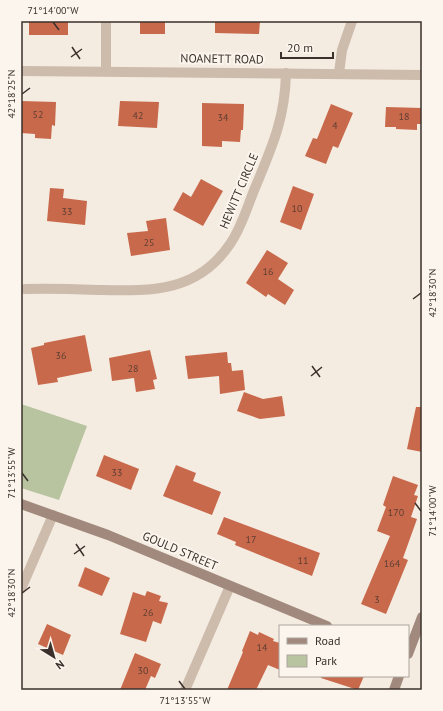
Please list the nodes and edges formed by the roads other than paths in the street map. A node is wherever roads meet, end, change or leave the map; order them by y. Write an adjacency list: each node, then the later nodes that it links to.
1 (106, 21): 4 (street)
2 (352, 21): 6 (street)
3 (21, 71): 4 (street, NOANETT ROAD)
4 (106, 71): 5 (street, NOANETT ROAD)
5 (286, 73): 6 (street, NOANETT ROAD); 8 (street, HEWITT CIRCLE)
6 (339, 73): 7 (street, NOANETT ROAD)
7 (422, 75)
8 (25, 289)
9 (21, 504): 10 (main road, GOULD STREET)
10 (53, 515): 11 (main road, GOULD STREET); 12 (street)
11 (230, 586): 14 (main road, GOULD STREET); 17 (street)
12 (21, 589)
13 (422, 617): 15 (main road)
14 (325, 625)
15 (409, 651)
16 (399, 677): 18 (main road)
17 (185, 690)
18 (394, 690)

